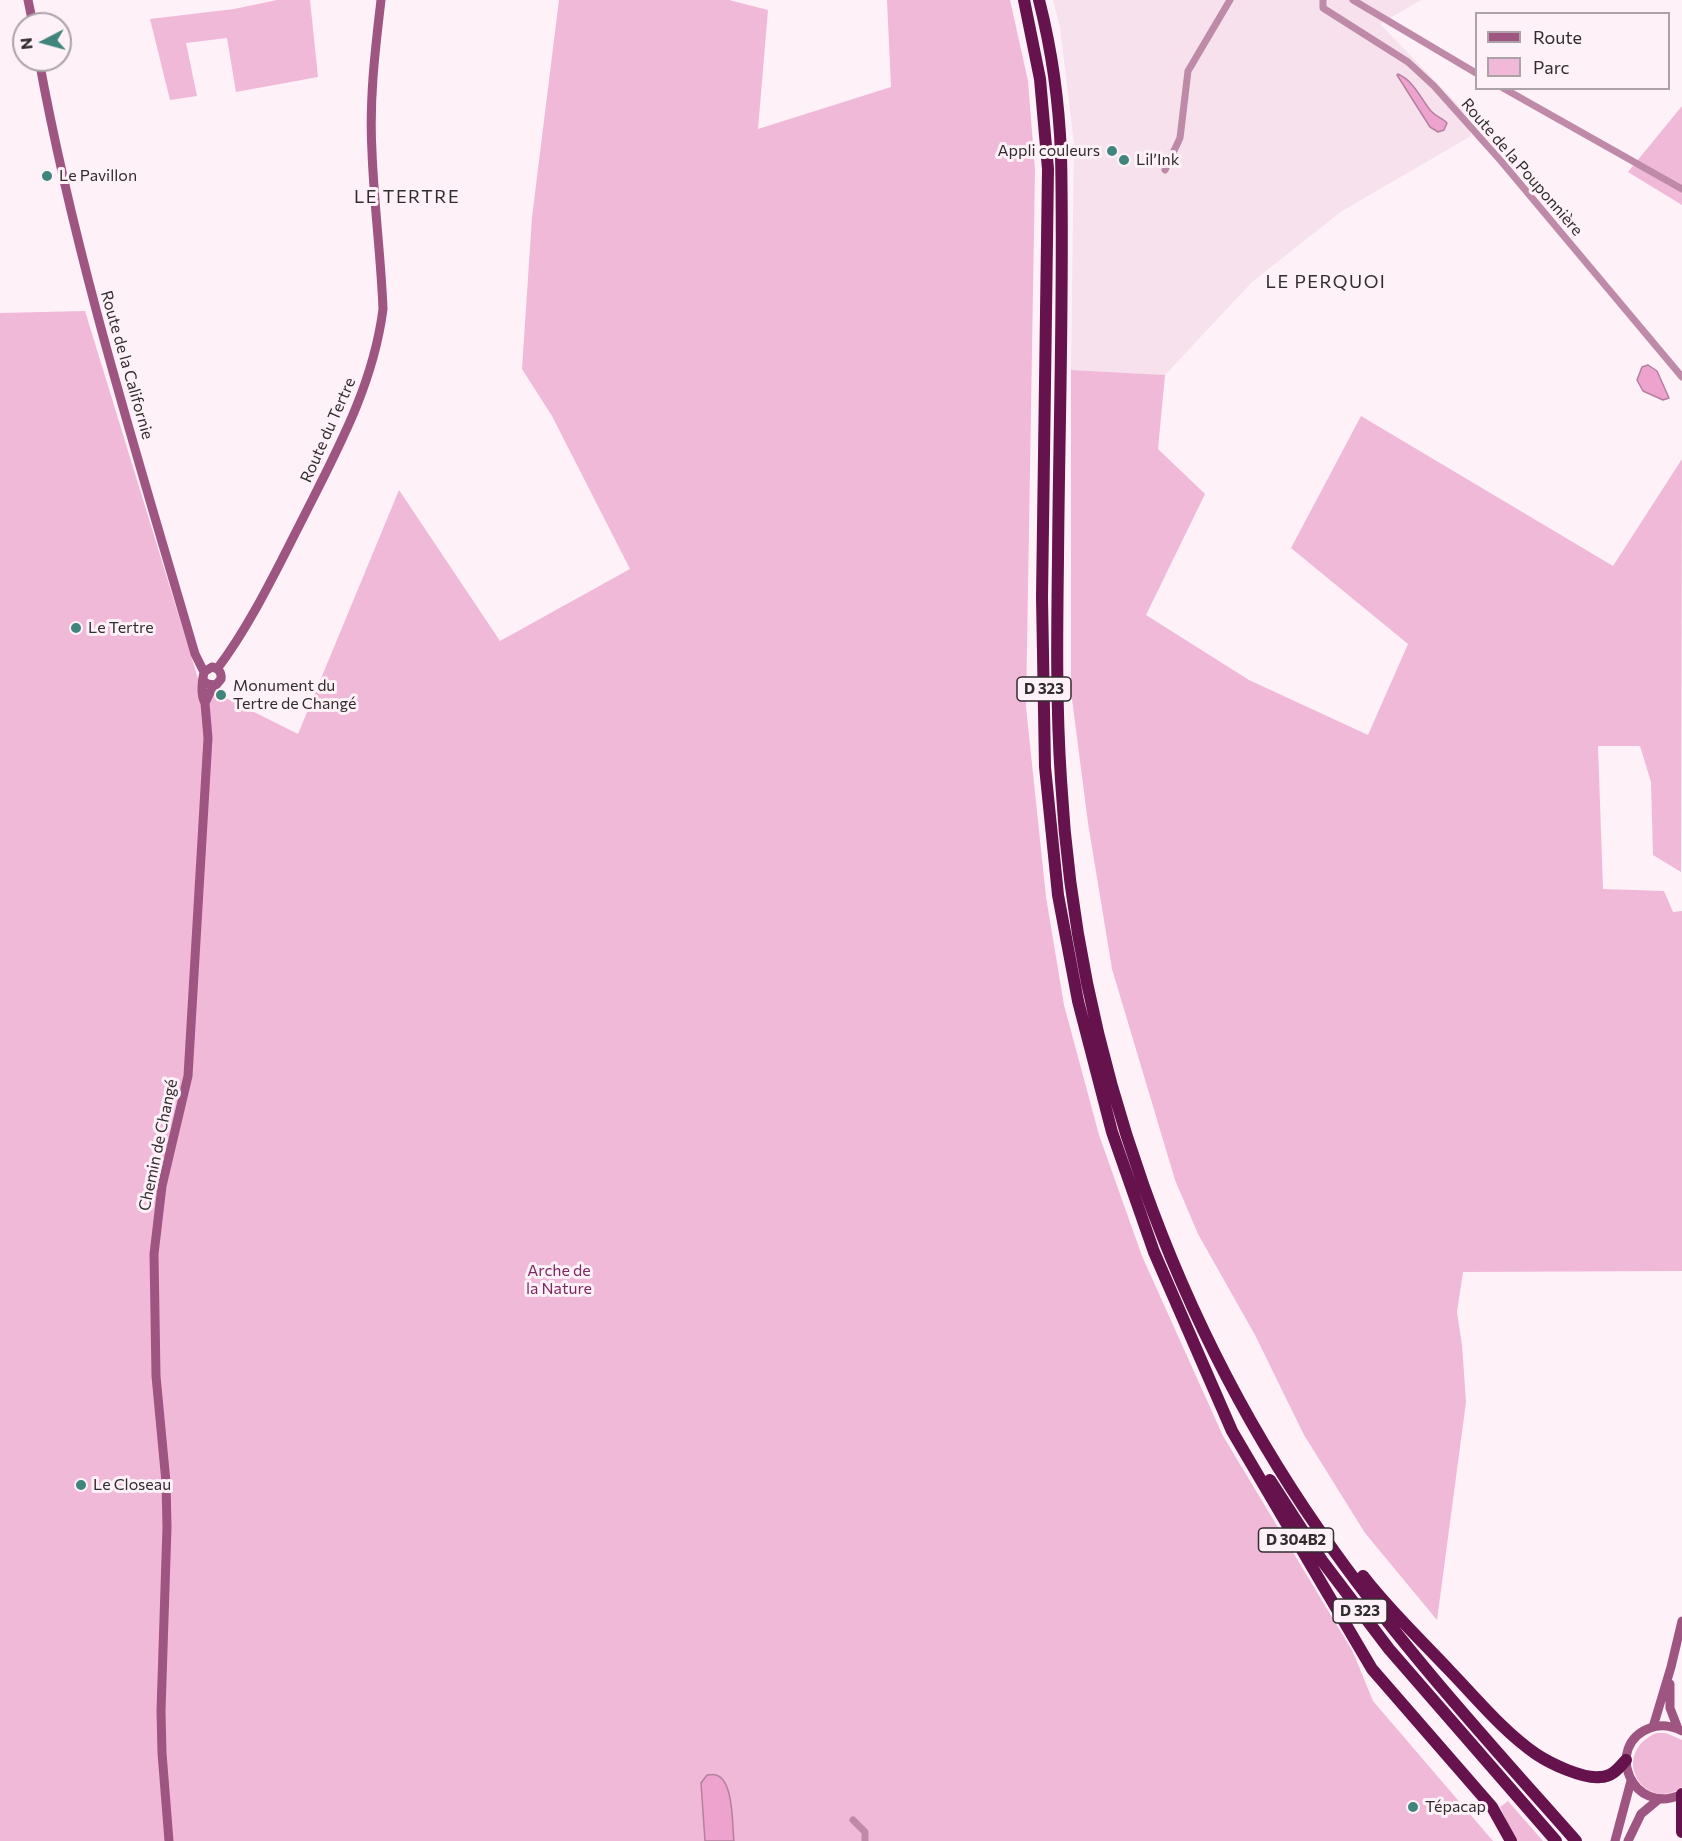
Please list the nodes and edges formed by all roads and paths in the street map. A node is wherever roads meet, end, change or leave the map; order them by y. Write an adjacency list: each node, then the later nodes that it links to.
1 (381, 0): 13 (street, Route du Tertre)
2 (1024, 0): 17 (highway, D 323)
3 (1039, 0): 18 (highway, D 323)
4 (1230, 0): 10 (street)
5 (1323, 0): 12 (street, Route de la Pouponnière)
6 (1353, 0): 8 (street)
7 (41, 72): 14 (street, Route de la Californie)
8 (1475, 72)
9 (1507, 90): 11 (street)
10 (1165, 170)
11 (1682, 189)
12 (1682, 377)
13 (217, 669): 14 (street); 15 (street)
14 (204, 676): 15 (street); 16 (street, Chemin de Changé)
15 (213, 686): 16 (street)
16 (205, 703): 30 (street, Chemin de Changé)
17 (1201, 1355): 32 (highway, D 304B2); 33 (highway, D 323)
18 (1315, 1525): 23 (highway); 29 (highway, D 323)
19 (1682, 1621): 20 (street)
20 (1671, 1667): 21 (street); 22 (street)
21 (1653, 1727): 22 (street); 23 (street)
22 (1680, 1730)
23 (1626, 1760): 24 (street)
24 (1631, 1781): 26 (street); 34 (street)
25 (1682, 1794): 26 (street); 28 (highway)
26 (1659, 1800): 35 (street)
27 (853, 1820): 31 (street)
28 (1682, 1832)
29 (1575, 1840)
30 (169, 1841)
31 (865, 1841)
32 (1511, 1841)
33 (1556, 1841)
34 (1615, 1841)
35 (1628, 1841)

